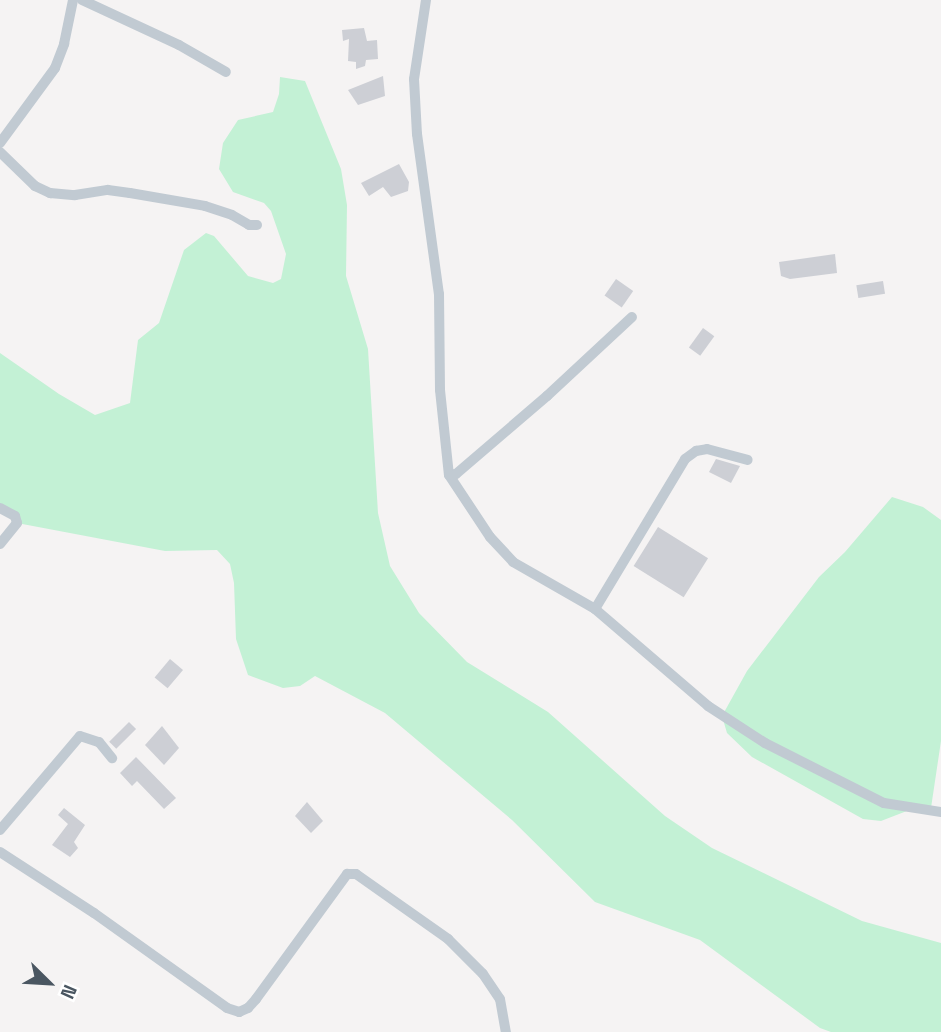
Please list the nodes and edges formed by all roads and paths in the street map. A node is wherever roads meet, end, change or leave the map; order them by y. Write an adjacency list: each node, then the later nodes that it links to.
1 (73, 0): 5 (street)
2 (82, 0): 4 (street)
3 (426, 0): 10 (street)
4 (226, 72)
5 (0, 143)
6 (0, 152): 7 (street)
7 (257, 225)
8 (632, 317): 10 (street)
9 (748, 460): 13 (street)
10 (449, 475): 13 (street)
11 (0, 508): 12 (street)
12 (0, 544)
13 (595, 609): 15 (street)
14 (112, 758): 16 (street)
15 (941, 812)
16 (0, 830)
17 (0, 852): 18 (street)
18 (506, 1032)

